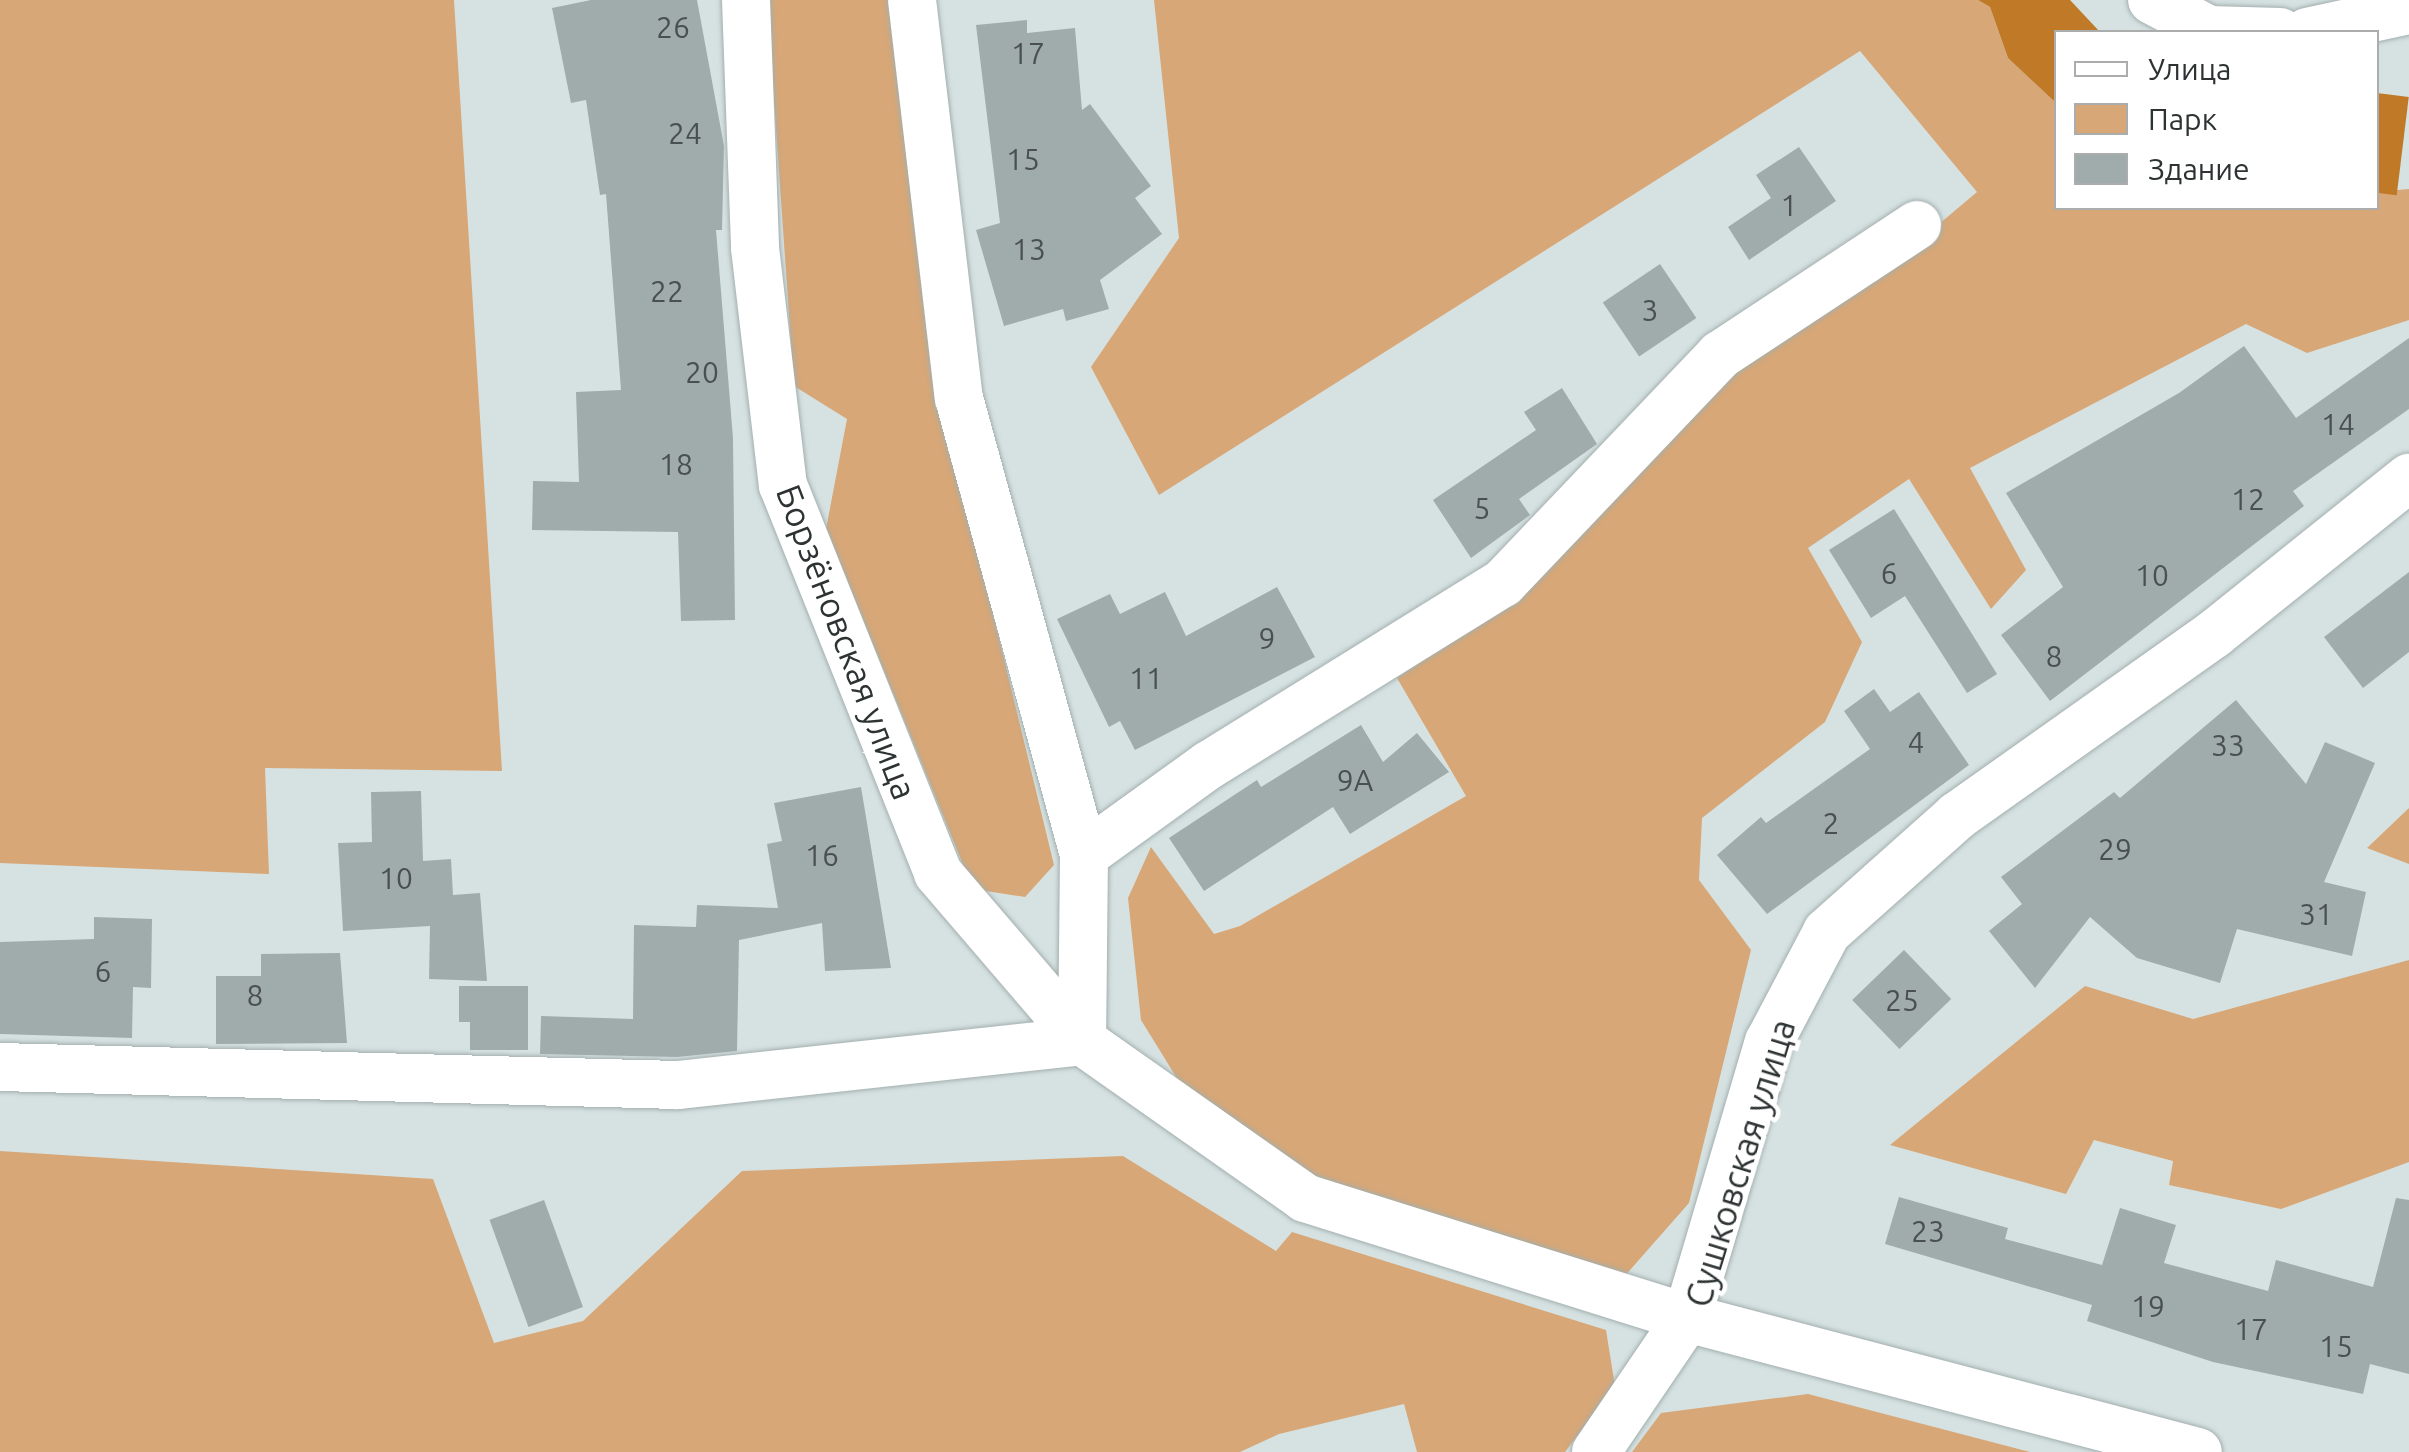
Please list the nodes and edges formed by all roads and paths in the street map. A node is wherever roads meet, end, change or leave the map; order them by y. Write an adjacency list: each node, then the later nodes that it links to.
1 (746, 0): 10 (street, Борзёновская улица)
2 (912, 0): 9 (street)
3 (2152, 0): 5 (street)
4 (2409, 10): 6 (street)
5 (2209, 30)
6 (2317, 30)
7 (1917, 225): 9 (street)
8 (2409, 478): 12 (street, Сушковская улица)
9 (1084, 855): 10 (street)
10 (1082, 1041): 11 (street); 12 (street, Борзёновская улица)
11 (0, 1067)
12 (1686, 1318): 13 (street); 14 (street, Сушковская улица)
13 (1596, 1452)
14 (2198, 1452)

